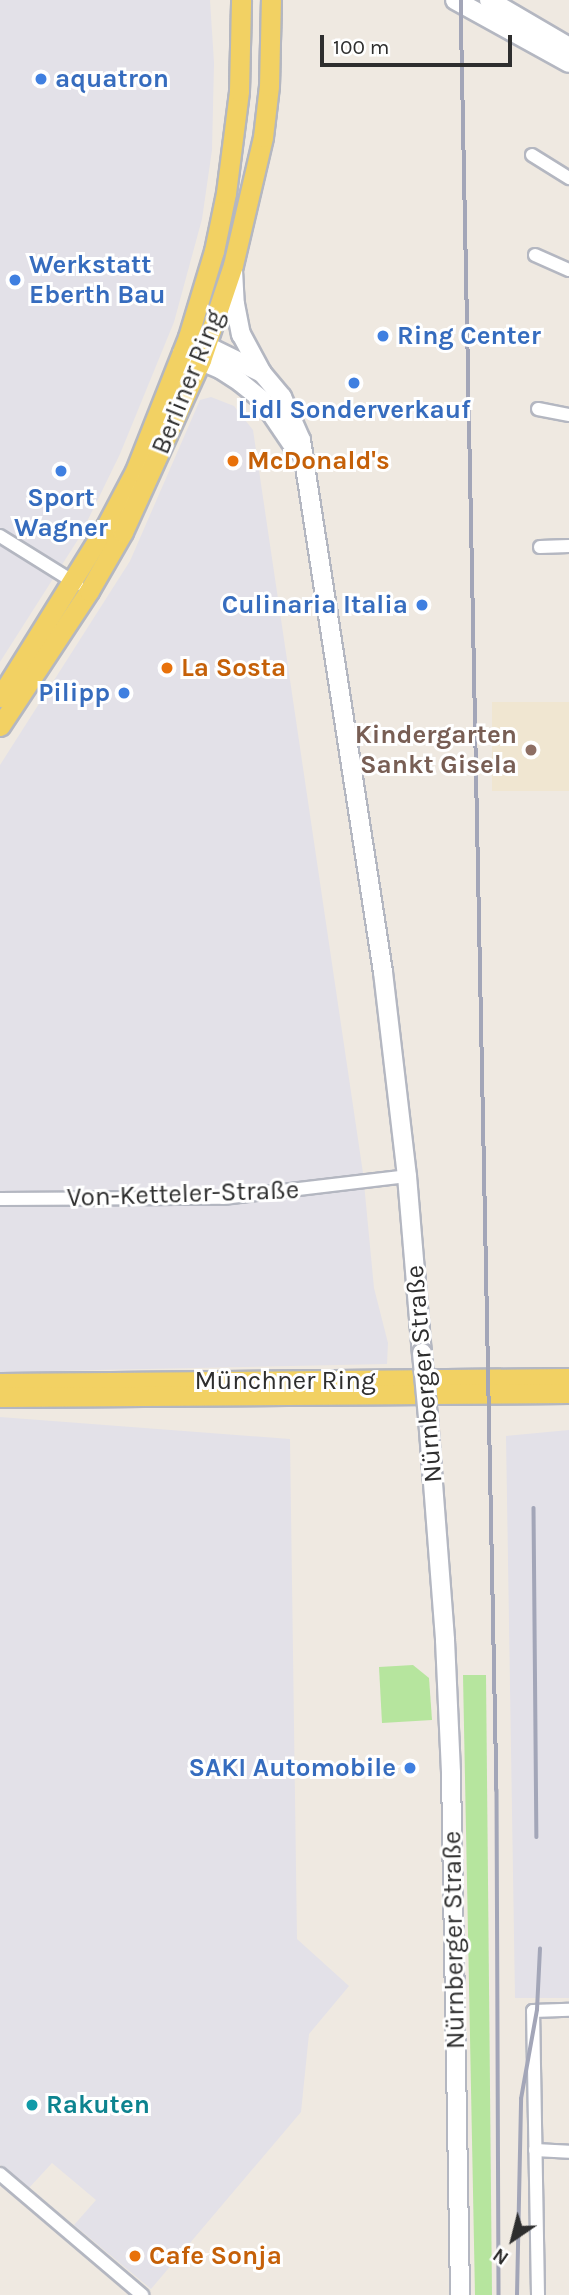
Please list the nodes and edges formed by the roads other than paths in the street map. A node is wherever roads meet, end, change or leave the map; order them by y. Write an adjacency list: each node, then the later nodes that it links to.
1 (241, 0): 12 (main road, Berliner Ring)
2 (271, 0): 10 (main road, Berliner Ring)
3 (455, 0): 6 (street)
4 (489, 0): 5 (street)
5 (569, 47)
6 (569, 63)
7 (532, 155): 8 (street)
8 (569, 178)
9 (535, 255): 11 (street)
10 (233, 265): 12 (main road, Berliner Ring); 13 (street)
11 (569, 270)
12 (194, 348): 13 (street, Nürnberger Straße); 16 (street, Nürnberger Straße); 20 (main road, Berliner Ring)
13 (262, 373): 16 (street, Nürnberger Straße)
14 (538, 409): 15 (street)
15 (569, 415)
16 (303, 461): 23 (street, Nürnberger Straße)
17 (0, 536): 20 (street)
18 (540, 547): 19 (street)
19 (569, 547)
20 (81, 587): 21 (main road, Berliner Ring); 22 (main road, Berliner Ring)
21 (0, 697)
22 (0, 726)
23 (407, 1176): 24 (street, Von-Ketteler-Straße); 34 (street, Nürnberger Straße, bridge)
24 (0, 1199)
25 (569, 1378): 26 (main road, Münchner Ring)
26 (0, 1383)
27 (569, 1393): 28 (main road, Münchner Ring)
28 (0, 1397)
29 (569, 2010): 30 (street)
30 (535, 2150): 31 (street); 35 (street)
31 (569, 2152)
32 (0, 2174): 33 (street)
33 (142, 2295)
34 (460, 2295)
35 (538, 2295)

